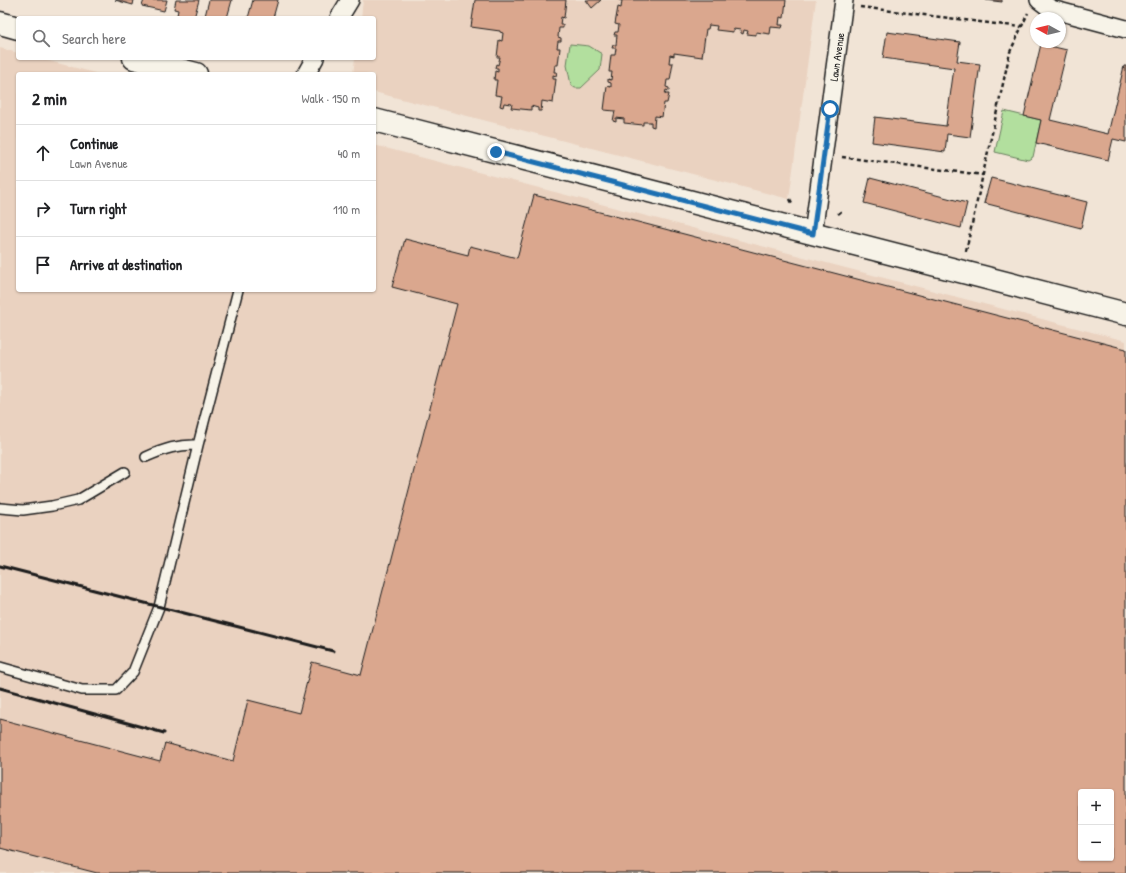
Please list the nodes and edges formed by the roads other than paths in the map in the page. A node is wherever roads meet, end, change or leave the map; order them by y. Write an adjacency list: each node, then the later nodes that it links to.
1 (350, 0): 4 (street)
2 (844, 0): 13 (street, Lawn Avenue)
3 (1039, 0): 7 (street)
4 (340, 16)
5 (0, 23): 6 (main road)
6 (16, 27)
7 (1126, 29)
8 (142, 60): 10 (main road)
9 (314, 60): 11 (street)
10 (188, 72)
11 (307, 72)
12 (376, 121): 13 (main road)
13 (813, 234): 15 (main road)
14 (237, 292): 16 (lane)
15 (1126, 314)
16 (198, 446): 17 (lane); 20 (lane)
17 (146, 457)
18 (124, 472): 19 (lane)
19 (0, 508)
20 (0, 667)

